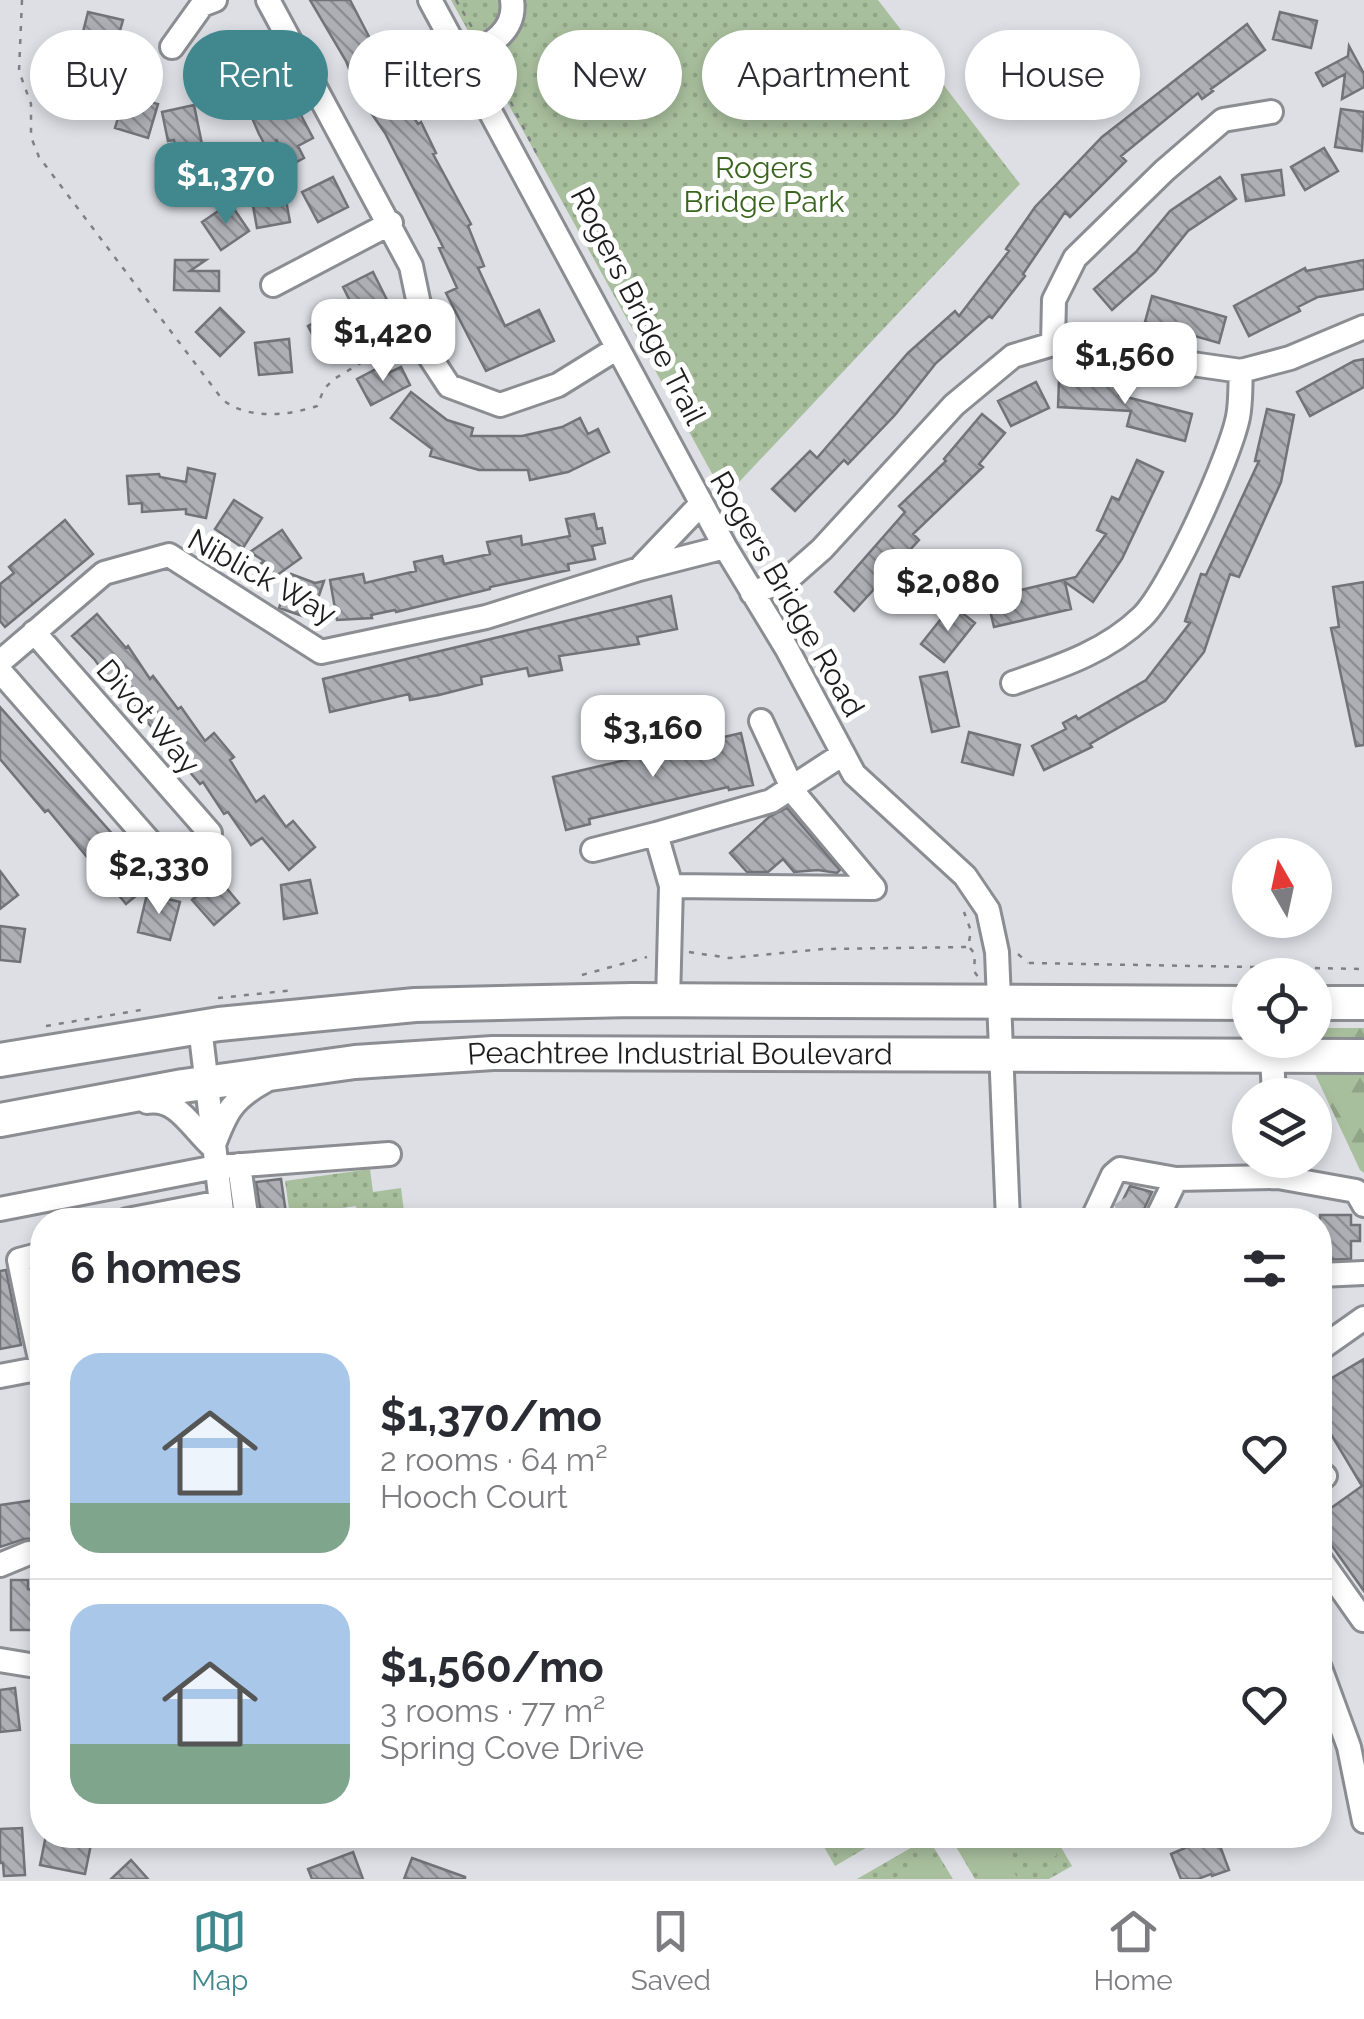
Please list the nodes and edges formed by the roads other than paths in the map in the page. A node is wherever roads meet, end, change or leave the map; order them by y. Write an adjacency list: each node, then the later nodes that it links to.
1 (215, 0): 7 (street)
2 (268, 0): 10 (street)
3 (430, 0): 5 (street, Rogers Bridge Road)
4 (512, 0): 6 (street)
5 (446, 30)
6 (506, 30)
7 (172, 47)
8 (1271, 112): 13 (street)
9 (494, 120): 14 (street, Rogers Bridge Road)
10 (390, 224): 11 (street); 14 (street)
11 (273, 285)
12 (1364, 327): 15 (street)
13 (1053, 344): 15 (street); 19 (street)
14 (616, 349): 16 (street, Rogers Bridge Road)
15 (1241, 371): 23 (street)
16 (702, 504): 17 (street, Rogers Bridge Road); 18 (street, Niblick Way)
17 (724, 547): 18 (street, Niblick Way); 19 (street, Rogers Bridge Road)
18 (639, 569): 20 (street, Niblick Way)
19 (752, 593): 25 (street, Rogers Bridge Road)
20 (34, 632): 21 (street, Niblick Way); 22 (street, Divot Way)
21 (0, 662)
22 (0, 670)
23 (1013, 683)
24 (761, 720): 26 (street)
25 (843, 754): 26 (street); 31 (street, Rogers Bridge Road)
26 (792, 789): 27 (street); 29 (street)
27 (656, 834): 28 (street); 29 (street)
28 (593, 850)
29 (671, 886): 30 (street)
30 (668, 1001): 31 (highway, Peachtree Industrial Boulevard); 35 (highway, Peachtree Industrial Boulevard)
31 (998, 1003): 32 (highway, Peachtree Industrial Boulevard); 36 (street, Rogers Bridge Road)
32 (1232, 1003)
33 (1332, 1003): 34 (highway)
34 (1364, 1003)
35 (203, 1013): 40 (highway, Peachtree Industrial Boulevard); 42 (street)
36 (1002, 1056): 37 (highway, Peachtree Industrial Boulevard); 41 (highway, Peachtree Industrial Boulevard); 52 (street, Rogers Bridge Road)
37 (1232, 1056)
38 (1332, 1056): 39 (highway, Peachtree Industrial Boulevard)
39 (1364, 1056)
40 (0, 1060)
41 (297, 1070): 42 (highway, Peachtree Industrial Boulevard); 45 (street)
42 (204, 1083): 43 (highway, Peachtree Industrial Boulevard); 45 (street)
43 (0, 1122): 45 (street)
44 (389, 1154): 45 (street)
45 (222, 1160): 50 (street); 51 (street); 55 (street)
46 (1232, 1173): 48 (street)
47 (1309, 1178): 49 (street)
48 (1176, 1179): 53 (street); 54 (street)
49 (1364, 1204)
50 (222, 1208)
51 (244, 1208)
52 (1007, 1208)
53 (1103, 1208)
54 (1162, 1208)
55 (0, 1209)
56 (30, 1257): 59 (street)
57 (1332, 1274): 58 (street)
58 (1364, 1274)
59 (30, 1297)
60 (1364, 1318): 61 (street)
61 (1332, 1341)
62 (30, 1370): 63 (street)
63 (0, 1376)
64 (30, 1553): 65 (street)
65 (0, 1565)
66 (1332, 1576): 67 (street)
67 (1362, 1620)
68 (0, 1660): 69 (street)
69 (30, 1665)
70 (1332, 1701): 71 (street)
71 (1363, 1807)

